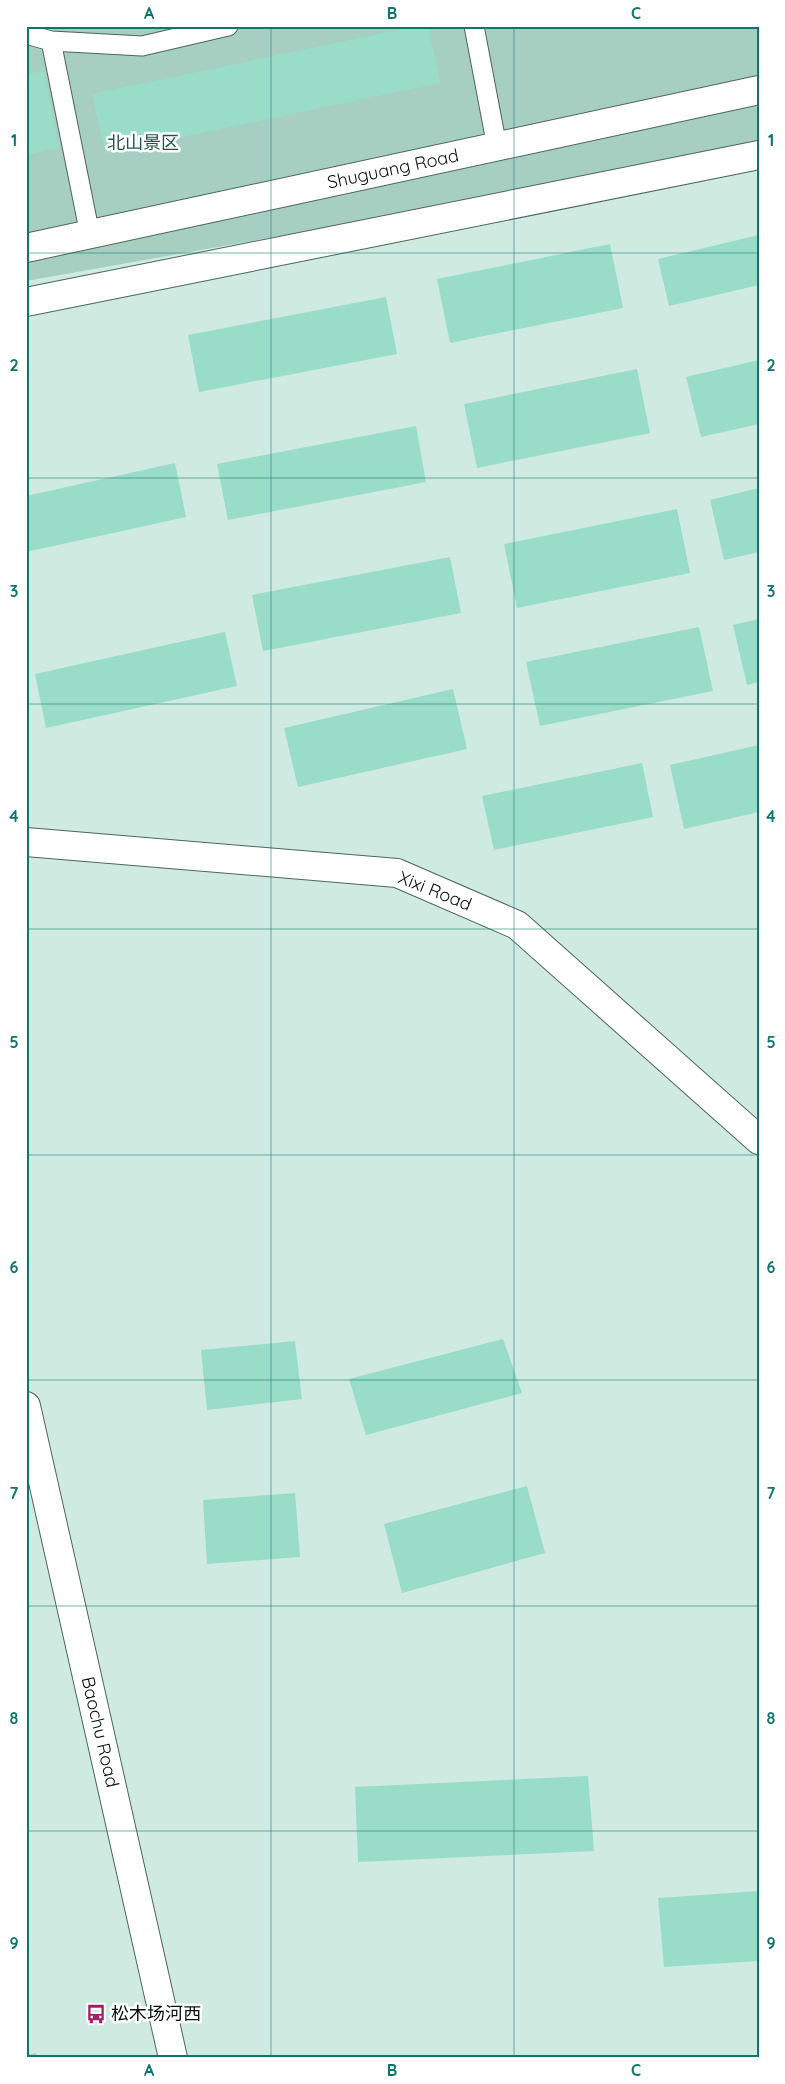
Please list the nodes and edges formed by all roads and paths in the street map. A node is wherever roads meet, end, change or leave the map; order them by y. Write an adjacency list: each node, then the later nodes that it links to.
1 (228, 26): 4 (lane)
2 (474, 26): 6 (lane)
3 (26, 34): 4 (lane)
4 (51, 41): 8 (lane)
5 (759, 90): 6 (main road, Shuguang Road)
6 (497, 147): 8 (main road, Shuguang Road)
7 (759, 155): 10 (main road)
8 (90, 235): 9 (main road, Shuguang Road)
9 (26, 248)
10 (26, 302)
11 (26, 842): 12 (main road, Xixi Road)
12 (759, 1140)
13 (26, 1406): 14 (main road, Baochu Road)
14 (173, 2058)

